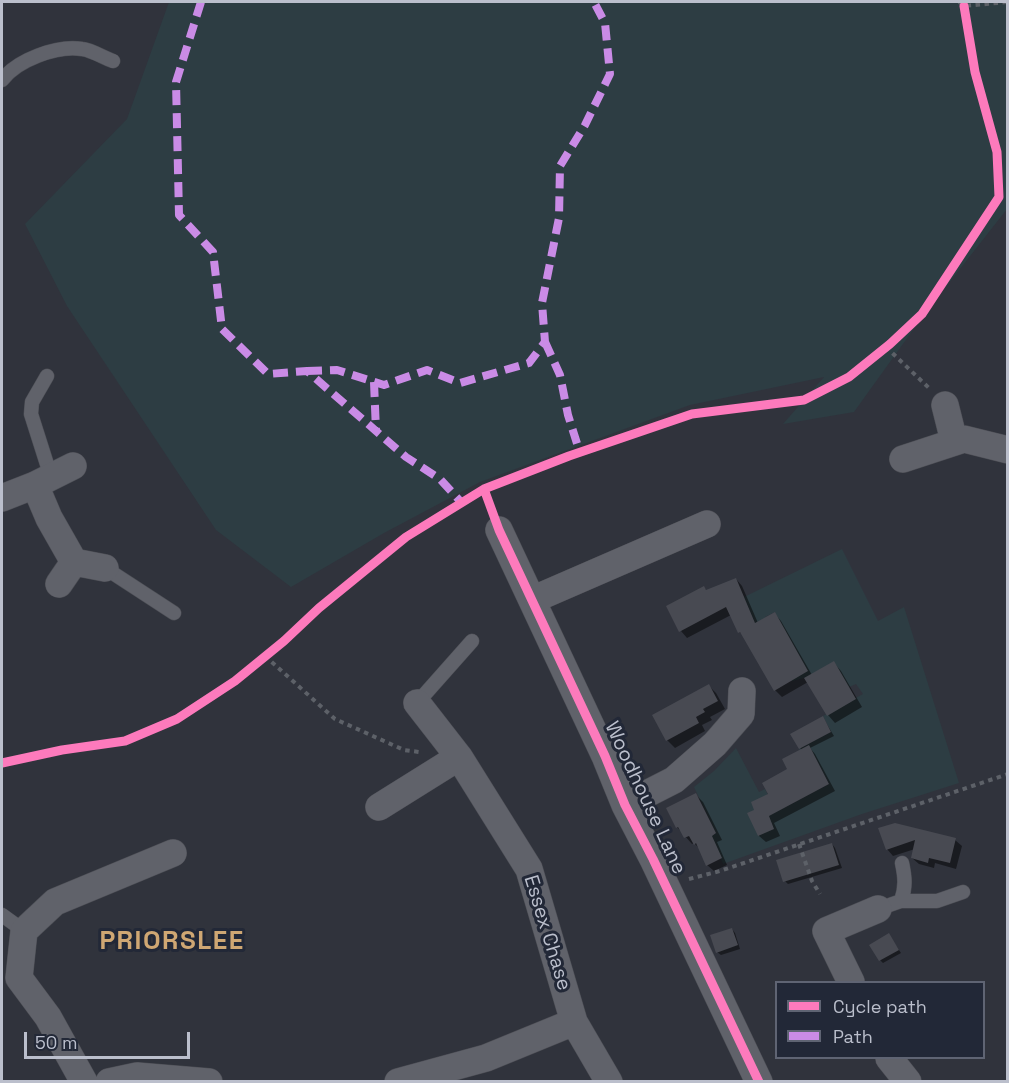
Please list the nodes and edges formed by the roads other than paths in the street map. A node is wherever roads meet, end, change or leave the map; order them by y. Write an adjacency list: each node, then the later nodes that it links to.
1 (113, 62): 2 (lane)
2 (2, 80)
3 (47, 376): 8 (lane)
4 (945, 405): 5 (street)
5 (954, 441): 6 (street); 7 (street)
6 (1008, 450)
7 (903, 459)
8 (53, 476): 9 (street); 12 (street)
9 (2, 498)
10 (707, 524): 15 (street)
11 (499, 530): 15 (street, Woodhouse Lane)
12 (74, 562): 13 (street); 14 (street)
13 (105, 568): 16 (lane)
14 (59, 584)
15 (532, 600): 21 (street, Woodhouse Lane)
16 (174, 613)
17 (472, 641): 18 (lane)
18 (417, 703): 20 (street, Essex Chase)
19 (749, 708): 21 (street, Woodhouse Lane)
20 (459, 757): 22 (street); 30 (street, Essex Chase)
21 (625, 805): 37 (street, Woodhouse Lane)
22 (380, 807)
23 (173, 853): 28 (street)
24 (902, 863): 26 (lane)
25 (963, 892): 26 (lane)
26 (890, 905): 29 (street)
27 (2, 915): 28 (lane)
28 (24, 931): 32 (street)
29 (851, 981)
30 (574, 1022): 35 (street); 36 (street, Essex Chase)
31 (890, 1059): 38 (street)
32 (84, 1082)
33 (109, 1082): 34 (street)
34 (209, 1082)
35 (398, 1082)
36 (609, 1082)
37 (759, 1082)
38 (908, 1082)

